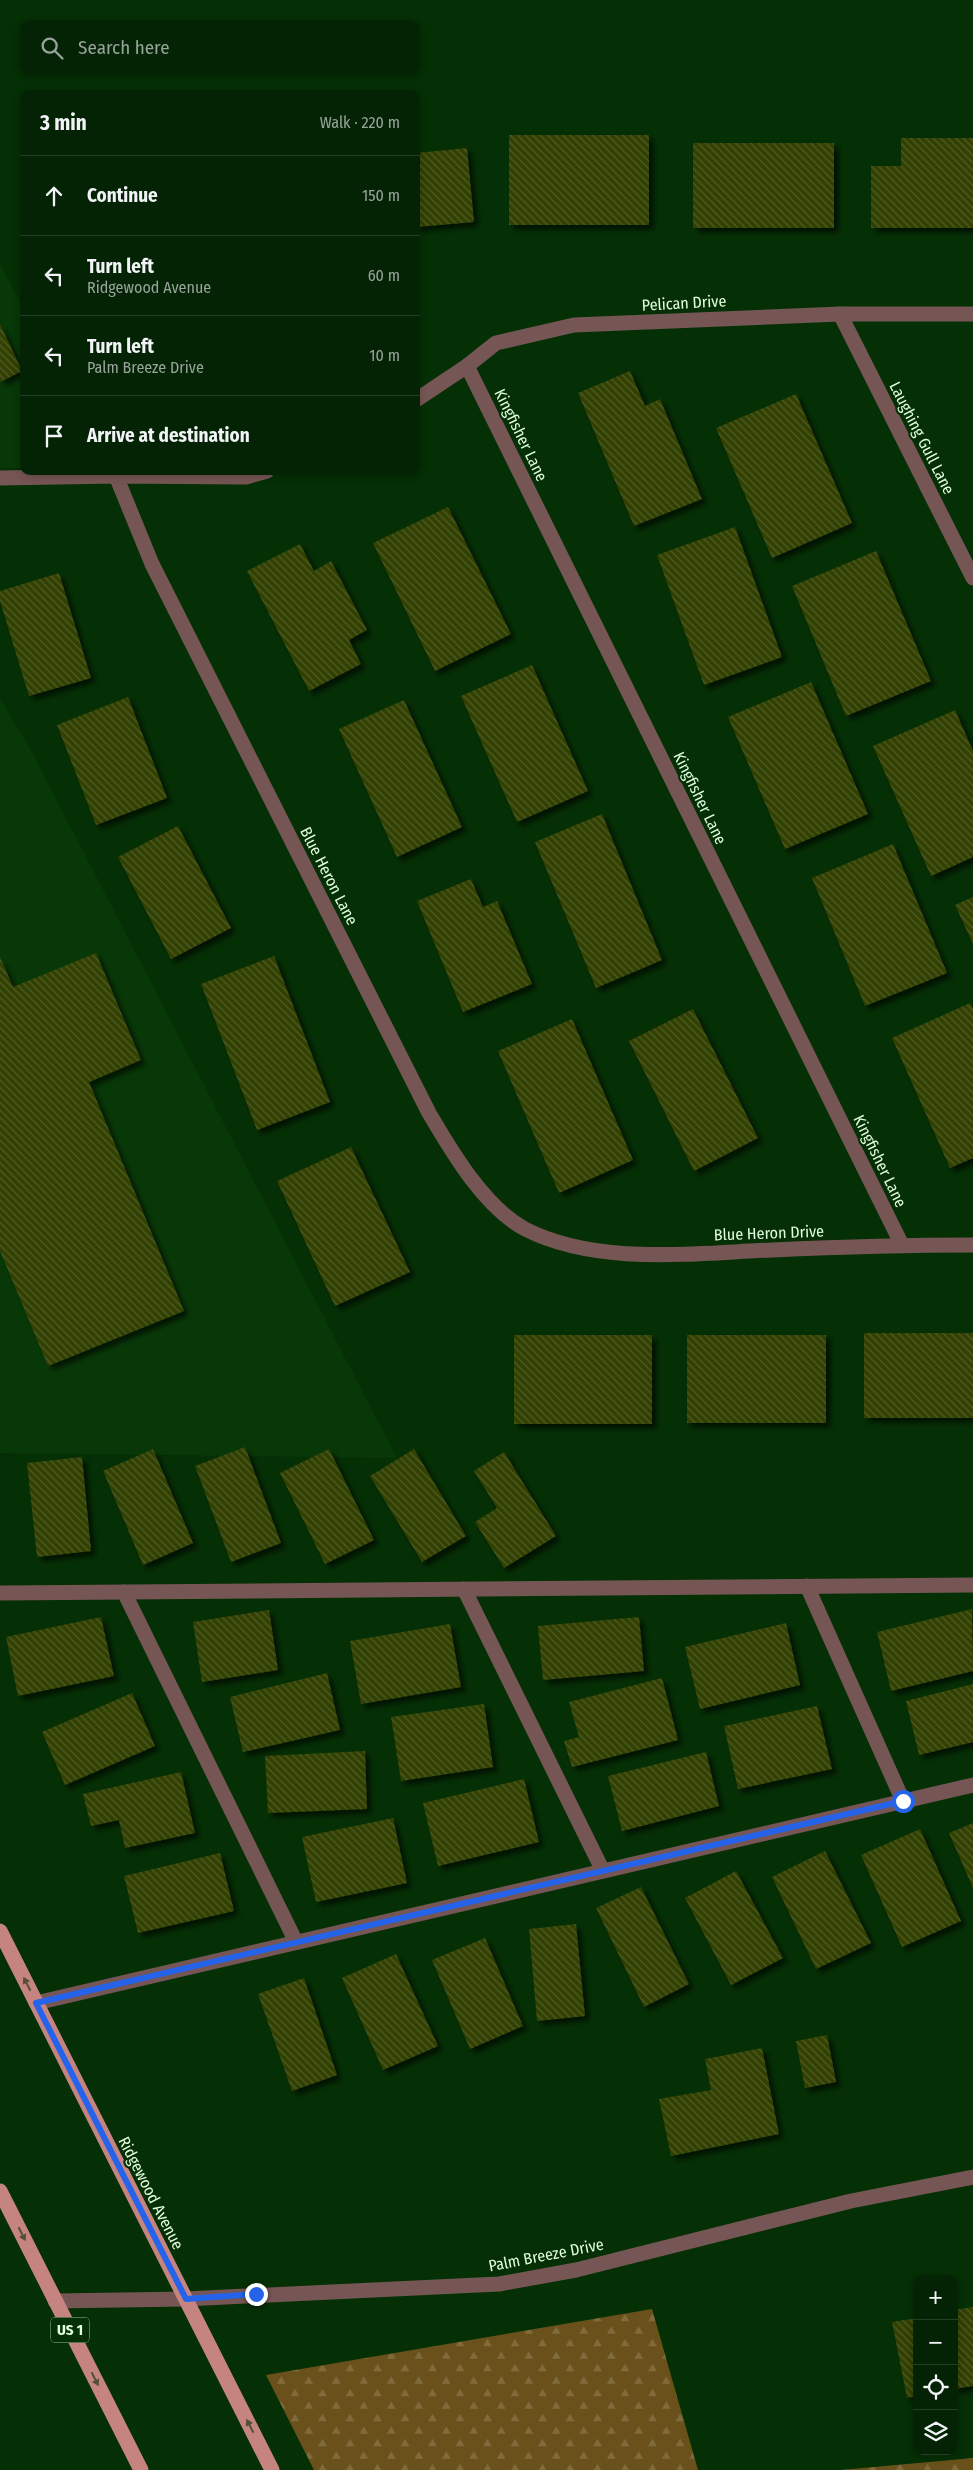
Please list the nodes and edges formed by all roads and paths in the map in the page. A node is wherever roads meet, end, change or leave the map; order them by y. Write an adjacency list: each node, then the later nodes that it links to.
1 (840, 314): 2 (street, Pelican Drive); 3 (street, Pelican Drive); 8 (street, Laughing Gull Lane)
2 (973, 314)
3 (467, 366): 4 (street, Pelican Drive); 10 (street, Kingfisher Lane)
4 (420, 397)
5 (253, 475): 6 (street)
6 (116, 476): 7 (street); 9 (street, Blue Heron Lane)
7 (0, 478)
8 (973, 578)
9 (567, 1245): 10 (street, Blue Heron Drive)
10 (902, 1245): 11 (street, Blue Heron Drive)
11 (973, 1245)
12 (973, 1585): 13 (street)
13 (807, 1586): 14 (street); 18 (street)
14 (464, 1589): 15 (street); 19 (street)
15 (124, 1592): 16 (street); 21 (street)
16 (0, 1593)
17 (973, 1785): 18 (street)
18 (903, 1801): 19 (street)
19 (603, 1871): 21 (street)
20 (0, 1931): 22 (main road, Ridgewood Avenue, one-way to 20)
21 (296, 1942): 22 (street)
22 (36, 2003): 25 (main road, Ridgewood Avenue)
23 (973, 2177): 25 (street, Palm Breeze Drive)
24 (0, 2191): 26 (main road, US 1, one-way to 26)
25 (186, 2299): 26 (street, Palm Breeze Drive); 28 (main road, Ridgewood Avenue, one-way to 25)
26 (55, 2301): 27 (main road, US 1, one-way to 27)
27 (141, 2470)
28 (272, 2470)

